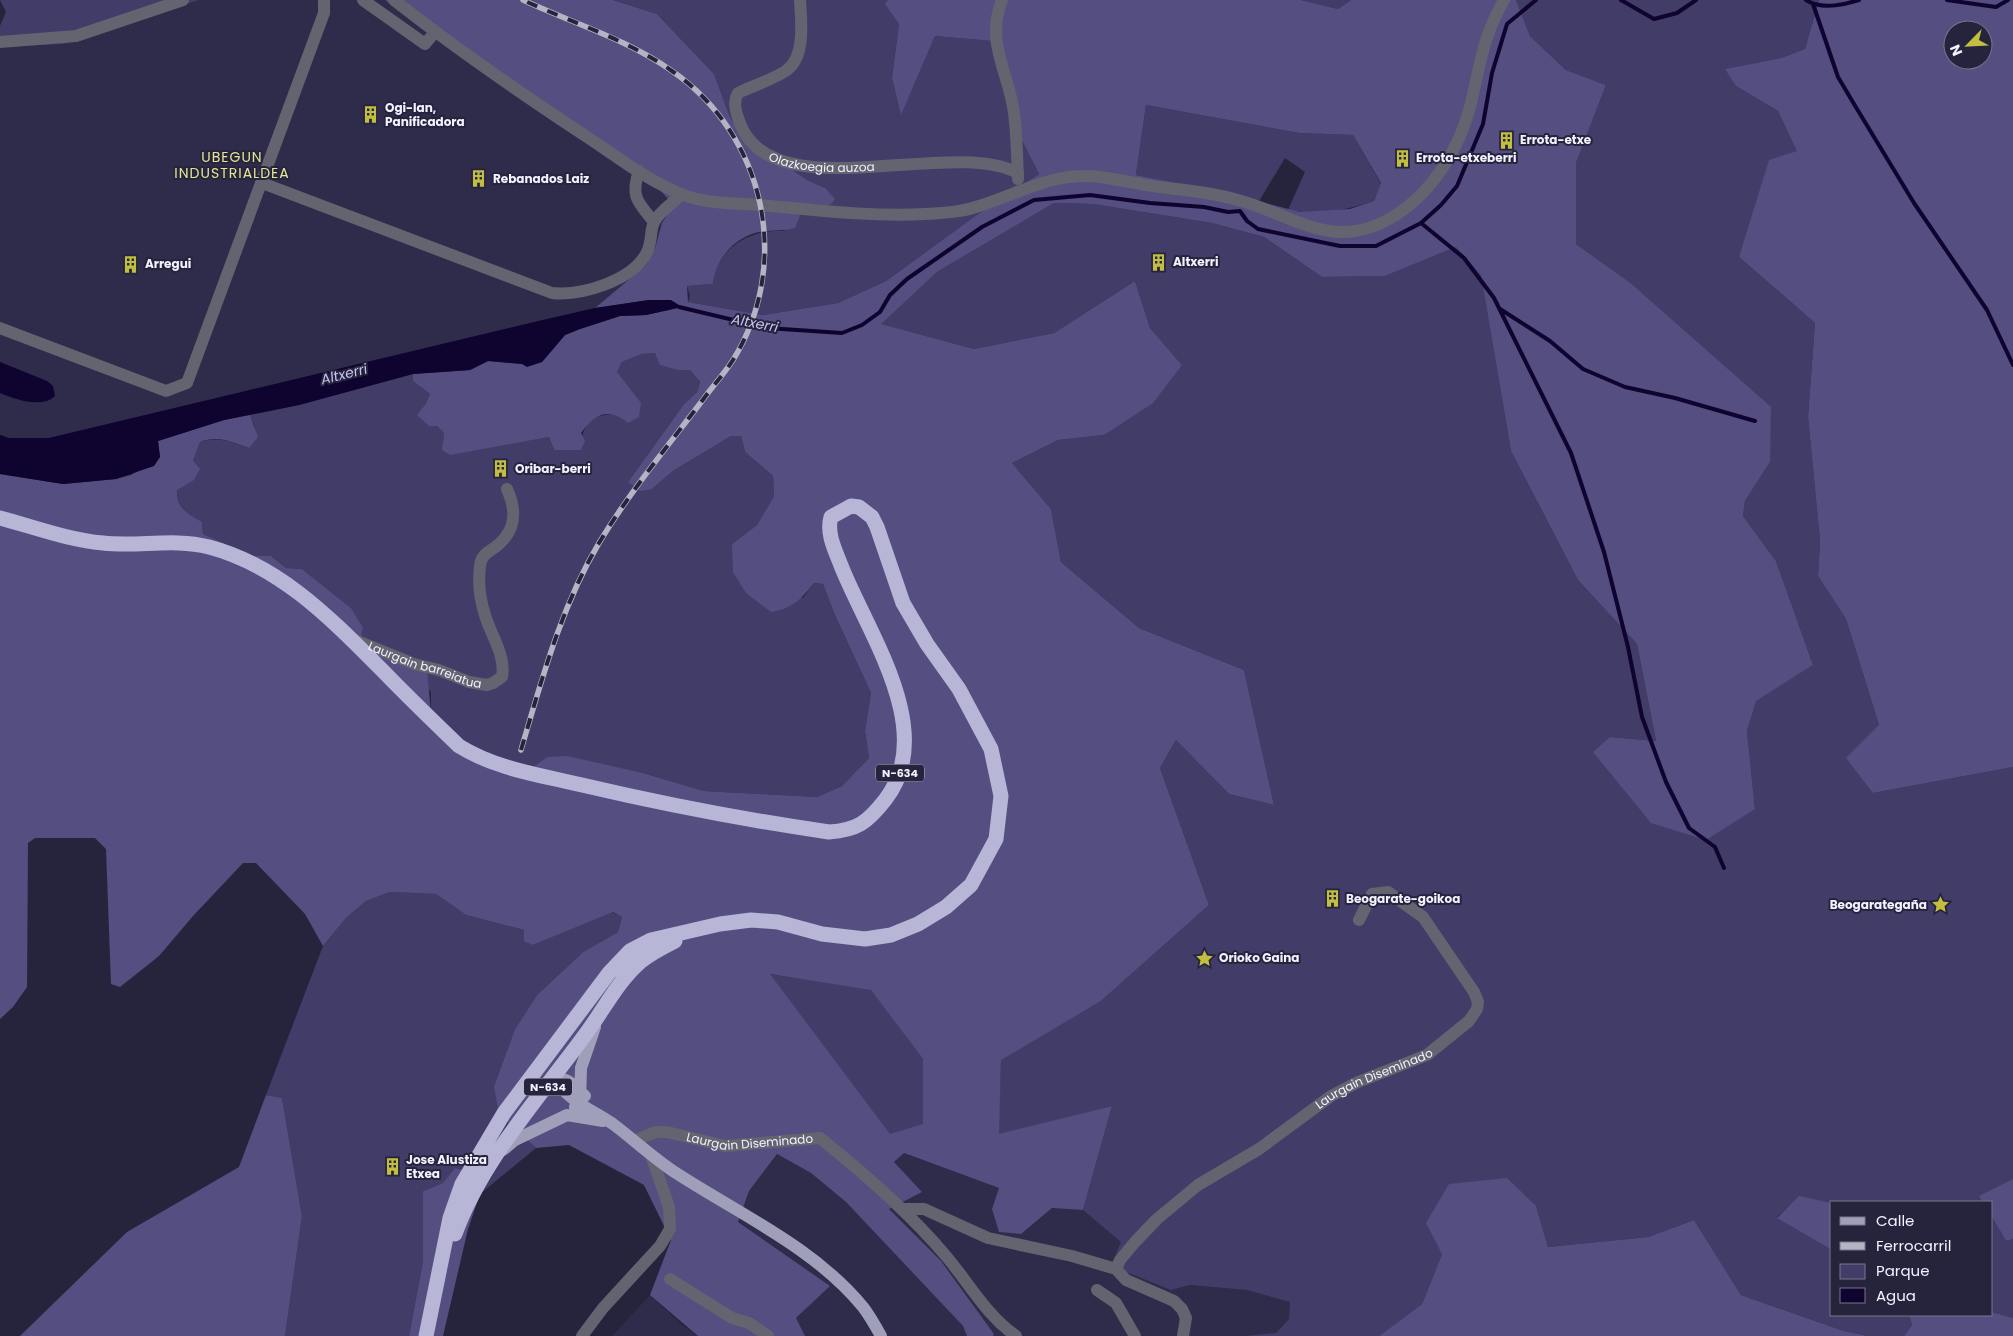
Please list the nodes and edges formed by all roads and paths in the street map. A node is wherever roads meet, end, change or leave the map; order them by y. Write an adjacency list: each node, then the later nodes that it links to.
1 (183, 0): 9 (street)
2 (325, 0): 12 (street)
3 (363, 0): 8 (street)
4 (394, 0): 8 (street)
5 (800, 0): 11 (street, Olazkoegia auzoa)
6 (1002, 0): 11 (street)
7 (1504, 0): 13 (street)
8 (435, 32): 10 (street)
9 (0, 42)
10 (639, 171): 14 (street); 15 (street)
11 (1018, 173): 13 (street)
12 (262, 182): 15 (street); 16 (street)
13 (1020, 191): 14 (street)
14 (682, 194): 15 (street)
15 (654, 222)
16 (0, 328)
17 (507, 489): 19 (street, Laurgain barreiatua)
18 (0, 518): 19 (highway, N-634)
19 (350, 638): 21 (highway, N-634)
20 (1359, 920): 33 (street, Laurgain Diseminado)
21 (698, 930): 22 (highway, N-634); 23 (highway, N-634)
22 (585, 1005): 24 (highway); 28 (highway, N-634)
23 (598, 1017): 24 (highway, N-634); 25 (main road)
24 (555, 1077): 25 (main road); 28 (highway); 31 (highway, N-634)
25 (580, 1097): 26 (main road); 27 (main road)
26 (567, 1115): 27 (main road); 31 (main road)
27 (611, 1123): 29 (main road)
28 (486, 1140): 34 (highway, N-634)
29 (634, 1141): 30 (main road); 32 (street, Laurgain Diseminado)
30 (651, 1155): 38 (street); 40 (main road)
31 (496, 1157): 34 (highway, N-634)
32 (902, 1209): 33 (street); 41 (street, Laurgain Diseminado)
33 (1116, 1269): 43 (street)
34 (439, 1278): 37 (highway, N-634)
35 (670, 1279): 39 (street)
36 (1097, 1290): 42 (street)
37 (426, 1336)
38 (582, 1336)
39 (768, 1336)
40 (882, 1336)
41 (1016, 1336)
42 (1135, 1336)
43 (1183, 1336)

